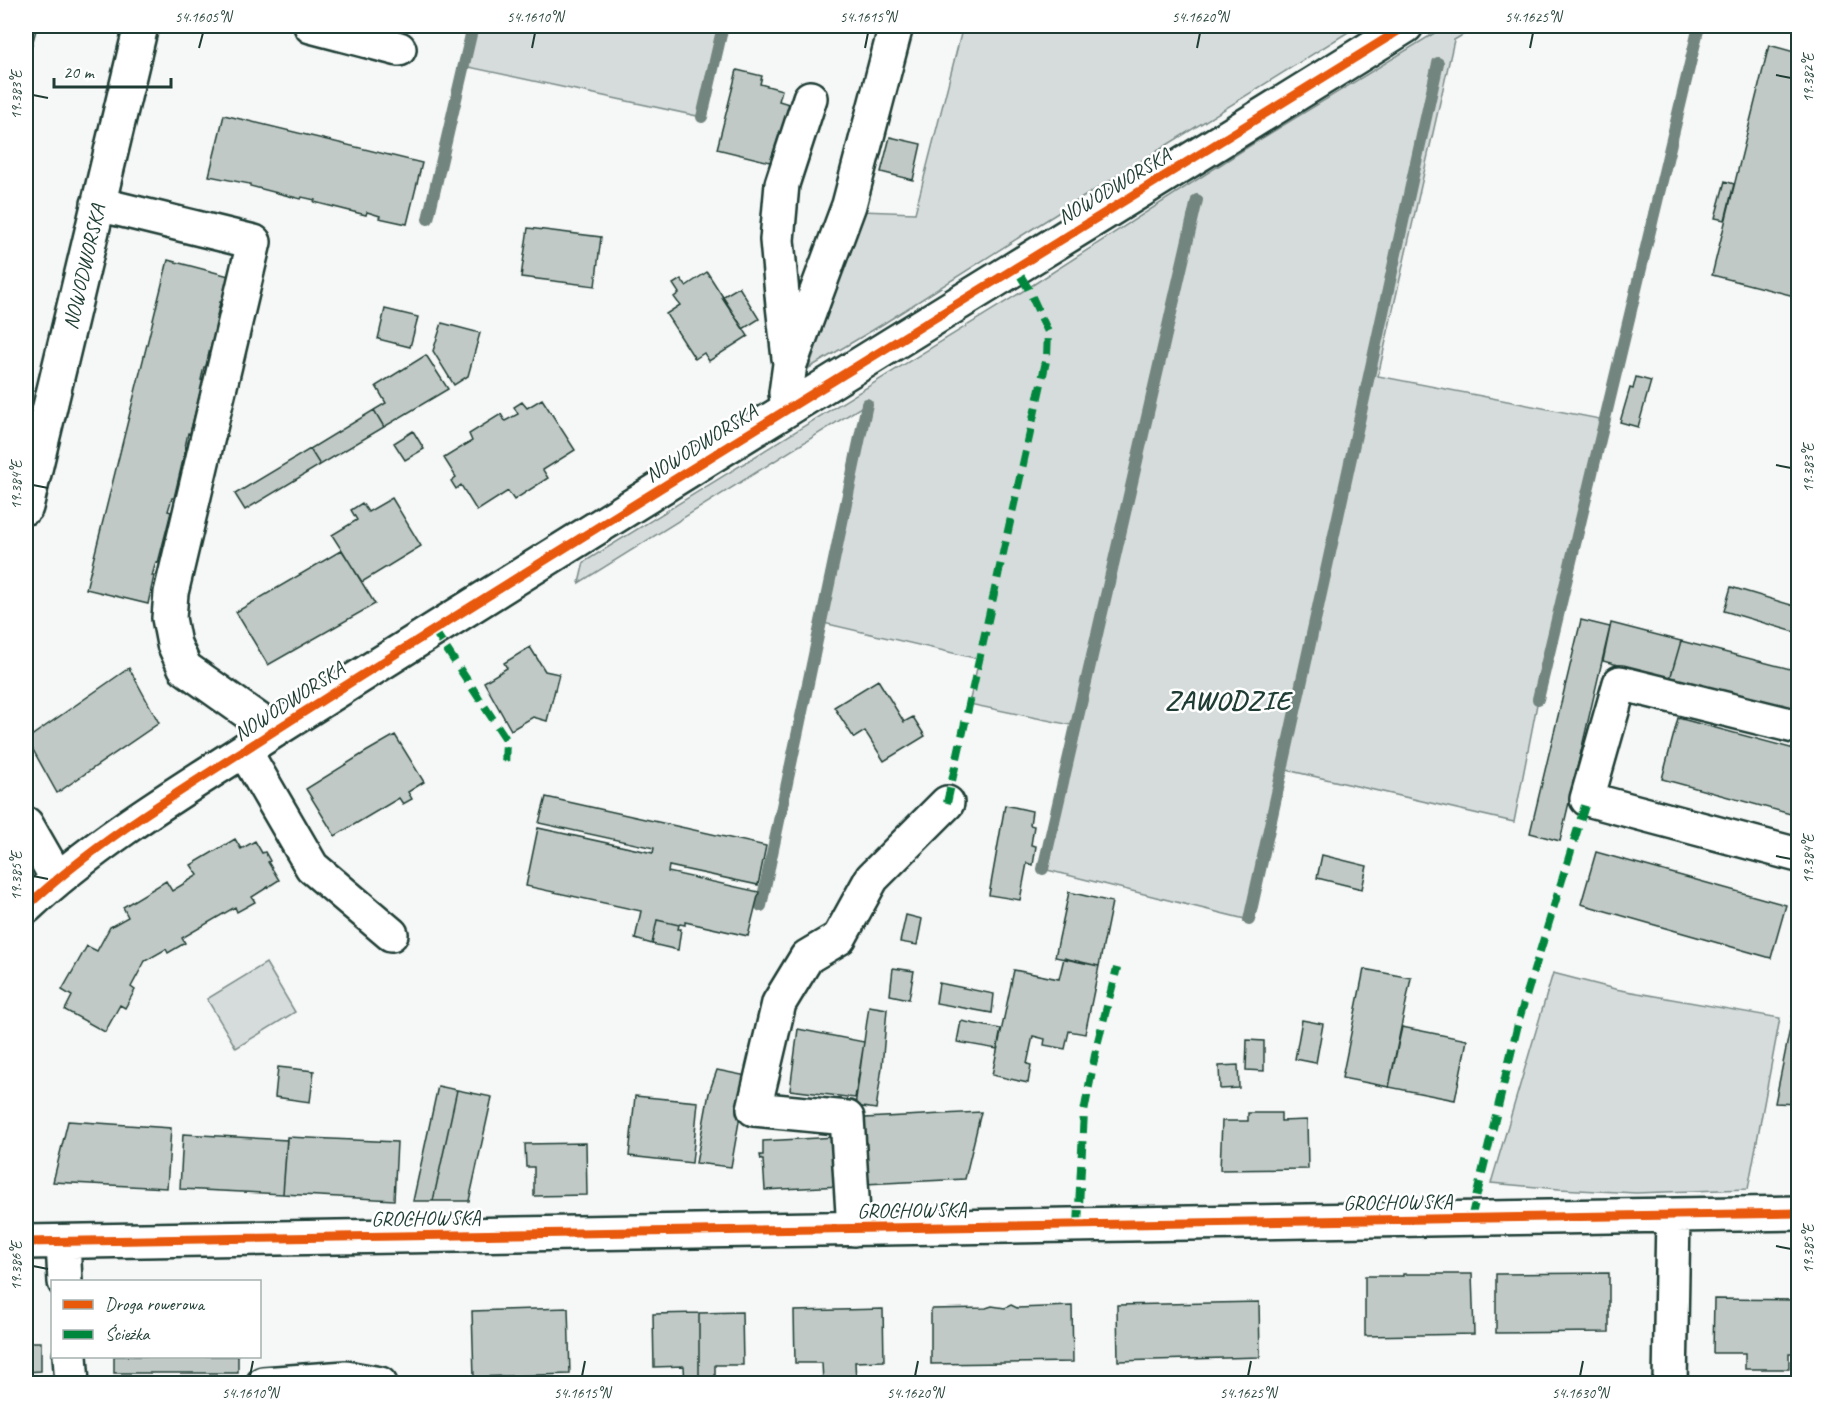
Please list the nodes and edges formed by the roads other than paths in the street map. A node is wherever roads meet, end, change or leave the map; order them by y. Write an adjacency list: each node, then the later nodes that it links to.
1 (141, 26): 7 (street, NOWODWORSKA)
2 (311, 26): 5 (street)
3 (896, 26): 8 (street)
4 (1406, 26): 9 (street, NOWODWORSKA)
5 (399, 49)
6 (810, 98): 8 (street)
7 (98, 204): 10 (street, NOWODWORSKA); 12 (street)
8 (790, 364): 9 (street)
9 (788, 409): 12 (street, NOWODWORSKA)
10 (28, 487)
11 (1798, 727): 16 (street)
12 (274, 731): 13 (street, NOWODWORSKA)
13 (244, 750): 17 (street, NOWODWORSKA); 19 (street)
14 (947, 803): 22 (street)
15 (26, 824): 17 (street)
16 (1798, 855)
17 (57, 878): 18 (street, NOWODWORSKA)
18 (26, 907)
19 (391, 934)
20 (1798, 1213): 21 (street, GROCHOWSKA)
21 (1673, 1216): 22 (street, GROCHOWSKA); 30 (street)
22 (854, 1229): 24 (street, GROCHOWSKA)
23 (26, 1242): 24 (street, GROCHOWSKA)
24 (63, 1242): 25 (street)
25 (65, 1280)
26 (70, 1358): 27 (street)
27 (72, 1383)
28 (263, 1383): 29 (street)
29 (380, 1383)
30 (1670, 1383)

